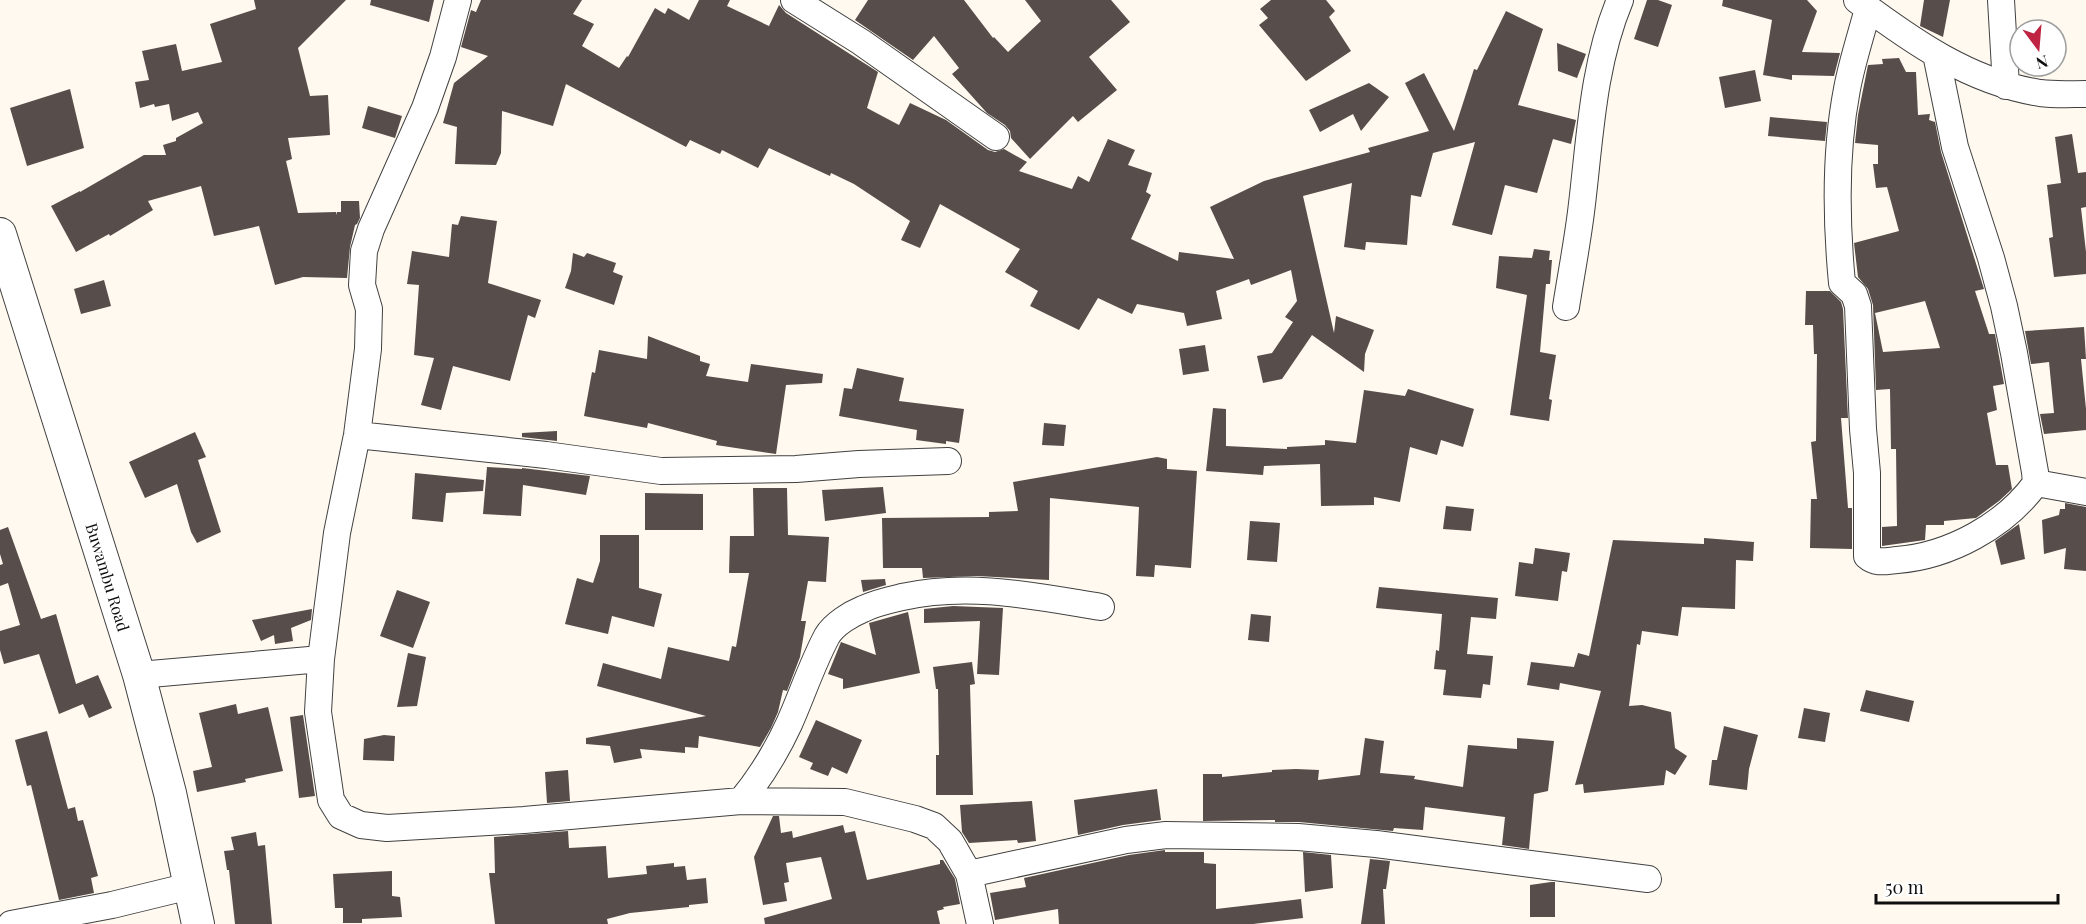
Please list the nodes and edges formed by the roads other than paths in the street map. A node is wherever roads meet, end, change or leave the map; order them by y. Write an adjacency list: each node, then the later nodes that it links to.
1 (458, 0): 12 (street)
2 (794, 0): 9 (street)
3 (1620, 0): 11 (street)
4 (2001, 0): 7 (street)
5 (1863, 4): 6 (street); 14 (street)
6 (1936, 54): 7 (street); 14 (street)
7 (2006, 86): 8 (street)
8 (2086, 94)
9 (996, 137)
10 (1, 239): 18 (street, Buwambu Road)
11 (1566, 307)
12 (357, 435): 13 (street); 17 (street)
13 (948, 461)
14 (2036, 483): 15 (street)
15 (2086, 492)
16 (1101, 608): 19 (street)
17 (321, 659): 18 (street); 19 (street)
18 (138, 675): 22 (street, Buwambu Road)
19 (741, 801): 20 (street)
20 (969, 874): 21 (street); 25 (street)
21 (1648, 879)
22 (190, 886): 23 (street); 24 (street, Buwambu Road)
23 (11, 924)
24 (198, 924)
25 (980, 924)

